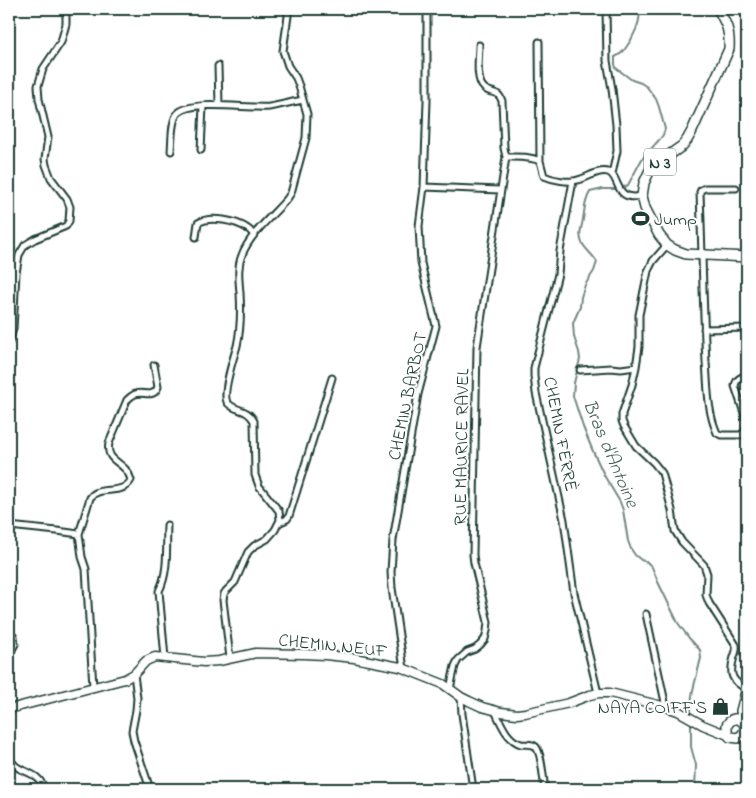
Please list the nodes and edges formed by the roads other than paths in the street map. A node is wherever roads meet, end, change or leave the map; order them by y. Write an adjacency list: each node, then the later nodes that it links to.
1 (66, 9): 29 (street)
2 (288, 9): 9 (street)
3 (427, 9): 18 (street, CHEMIN BARBOT)
4 (606, 9): 16 (street)
5 (718, 9): 21 (main road, N 3)
6 (539, 42): 15 (street)
7 (479, 45): 14 (street, RUE MAURICE RAVEL)
8 (218, 66): 10 (street)
9 (303, 100): 10 (street); 22 (street)
10 (219, 105): 11 (street)
11 (203, 106): 12 (street); 13 (street)
12 (201, 150)
13 (171, 151)
14 (506, 157): 15 (street); 20 (street, RUE MAURICE RAVEL)
15 (540, 161): 17 (street)
16 (612, 174): 17 (street); 21 (street)
17 (572, 181): 50 (street, CHEMIN FÈRRÈ)
18 (424, 187): 20 (street); 45 (street, CHEMIN BARBOT)
19 (736, 188): 25 (street)
20 (500, 190): 48 (street, RUE MAURICE RAVEL)
21 (642, 196): 24 (main road, N 3)
22 (254, 234): 23 (street); 36 (street)
23 (196, 237)
24 (667, 245): 25 (main road); 31 (street)
25 (702, 255): 26 (main road); 28 (street)
26 (747, 257)
27 (747, 328): 28 (street)
28 (704, 329): 35 (street)
29 (9, 342)
30 (154, 365): 39 (street)
31 (636, 367): 32 (street); 49 (street)
32 (580, 370)
33 (747, 375): 35 (street)
34 (332, 378): 36 (street)
35 (747, 424)
36 (278, 523): 44 (street)
37 (167, 525): 43 (street)
38 (9, 526): 39 (street)
39 (79, 534): 47 (street)
40 (646, 614): 52 (street)
41 (9, 632): 42 (street)
42 (9, 655)
43 (165, 658): 44 (main road, CHEMIN NEUF); 46 (main road, CHEMIN NEUF)
44 (230, 658): 45 (main road, CHEMIN NEUF)
45 (404, 669): 48 (main road, CHEMIN NEUF)
46 (134, 674): 47 (main road, CHEMIN NEUF); 61 (street)
47 (93, 687): 53 (main road, CHEMIN NEUF)
48 (450, 689): 51 (main road, CHEMIN NEUF)
49 (747, 691): 55 (main road); 57 (main road)
50 (598, 693): 52 (main road, CHEMIN NEUF); 54 (main road, CHEMIN NEUF)
51 (461, 697): 54 (main road, CHEMIN NEUF); 62 (street)
52 (666, 706): 56 (main road, CHEMIN NEUF)
53 (9, 709)
54 (495, 711): 63 (street)
55 (730, 722): 56 (main road); 57 (main road); 58 (main road)
56 (708, 727): 58 (main road, CHEMIN NEUF)
57 (745, 732): 58 (main road)
58 (728, 735)
59 (9, 757): 60 (street)
60 (44, 789)
61 (150, 789)
62 (473, 789)
63 (545, 789)

